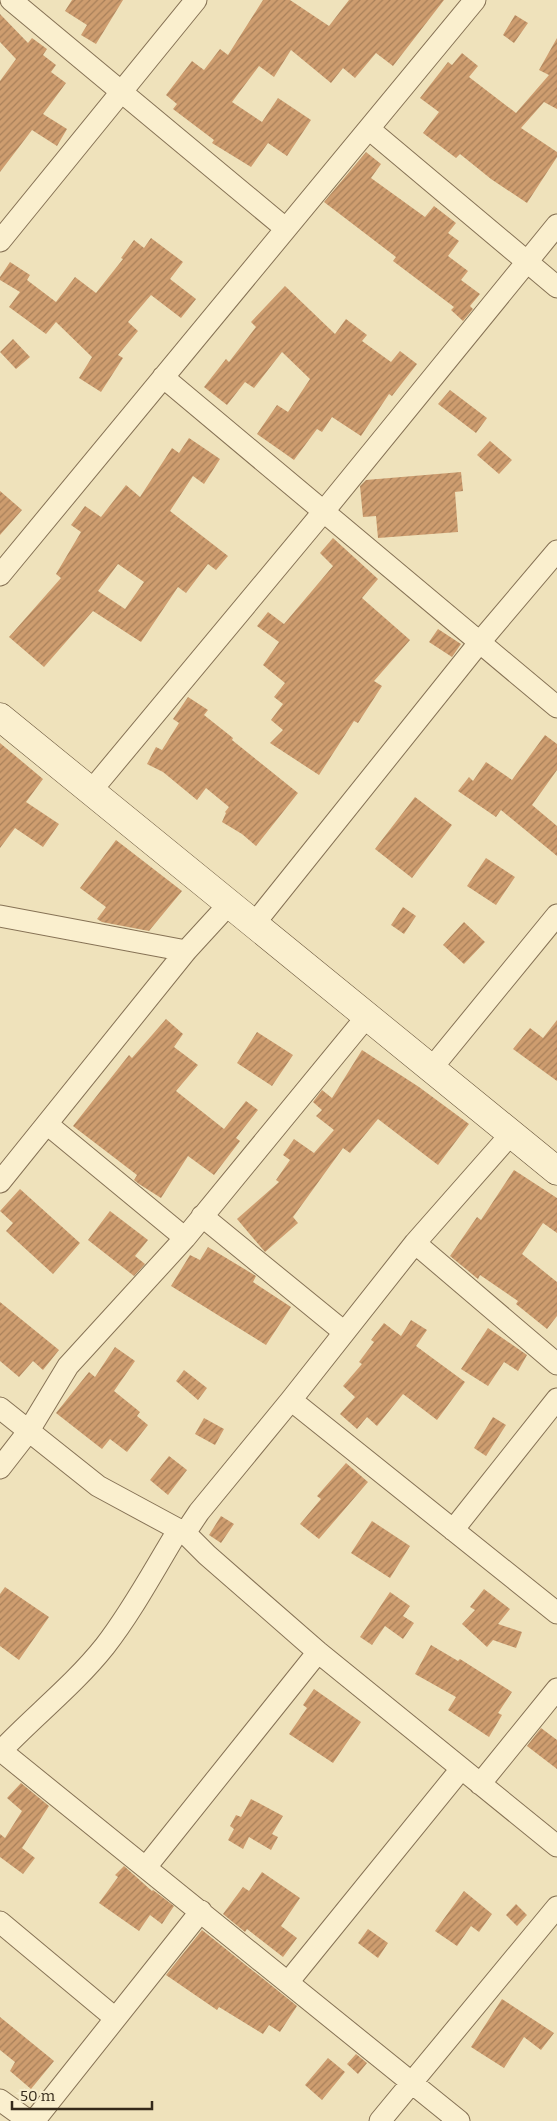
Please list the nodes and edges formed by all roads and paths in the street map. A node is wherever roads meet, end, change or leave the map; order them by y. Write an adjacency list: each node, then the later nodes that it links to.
1 (12, 0): 4 (street)
2 (196, 0): 4 (street)
3 (475, 0): 5 (street)
4 (122, 91): 7 (street); 8 (street)
5 (369, 129): 7 (street); 9 (street)
6 (557, 225): 9 (street)
7 (286, 228): 11 (street)
8 (0, 241)
9 (526, 262): 10 (street); 12 (street)
10 (557, 287)
11 (163, 377): 12 (street); 14 (street)
12 (324, 511): 15 (street); 18 (street)
13 (557, 551): 15 (street)
14 (0, 575)
15 (479, 643): 16 (street); 22 (street)
16 (557, 707)
17 (0, 716): 18 (street)
18 (91, 791): 19 (street)
19 (230, 903): 22 (street); 23 (street)
20 (557, 914): 25 (street)
21 (0, 916): 23 (street)
22 (254, 924): 24 (street)
23 (186, 952): 26 (street)
24 (368, 1015): 25 (street); 30 (street)
25 (431, 1069): 27 (street)
26 (47, 1124): 29 (street); 31 (street)
27 (511, 1134): 28 (street); 32 (street)
28 (557, 1171)
29 (0, 1182)
30 (202, 1216): 31 (street); 33 (street)
31 (185, 1238): 38 (street)
32 (414, 1243): 33 (street); 34 (street)
33 (344, 1332): 36 (street)
34 (557, 1364)
35 (557, 1399): 40 (street)
36 (291, 1400): 40 (street); 41 (street)
37 (0, 1408): 38 (street)
38 (28, 1432): 39 (street); 41 (street)
39 (0, 1468)
40 (453, 1530): 42 (street)
41 (182, 1531): 43 (street); 45 (street)
42 (557, 1614)
43 (318, 1652): 46 (street); 49 (street)
44 (557, 1689): 47 (street)
45 (0, 1751): 49 (street)
46 (461, 1769): 47 (street); 53 (street)
47 (480, 1784): 48 (street)
48 (557, 1846)
49 (146, 1867): 51 (street)
50 (557, 1908): 55 (street)
51 (201, 1912): 53 (street); 54 (street)
52 (0, 1922): 54 (street)
53 (288, 1981): 55 (street)
54 (116, 2018): 58 (street)
55 (412, 2082): 59 (street); 60 (street)
56 (0, 2100): 57 (street)
57 (29, 2121)
58 (34, 2121)
59 (380, 2121)
60 (459, 2121)

